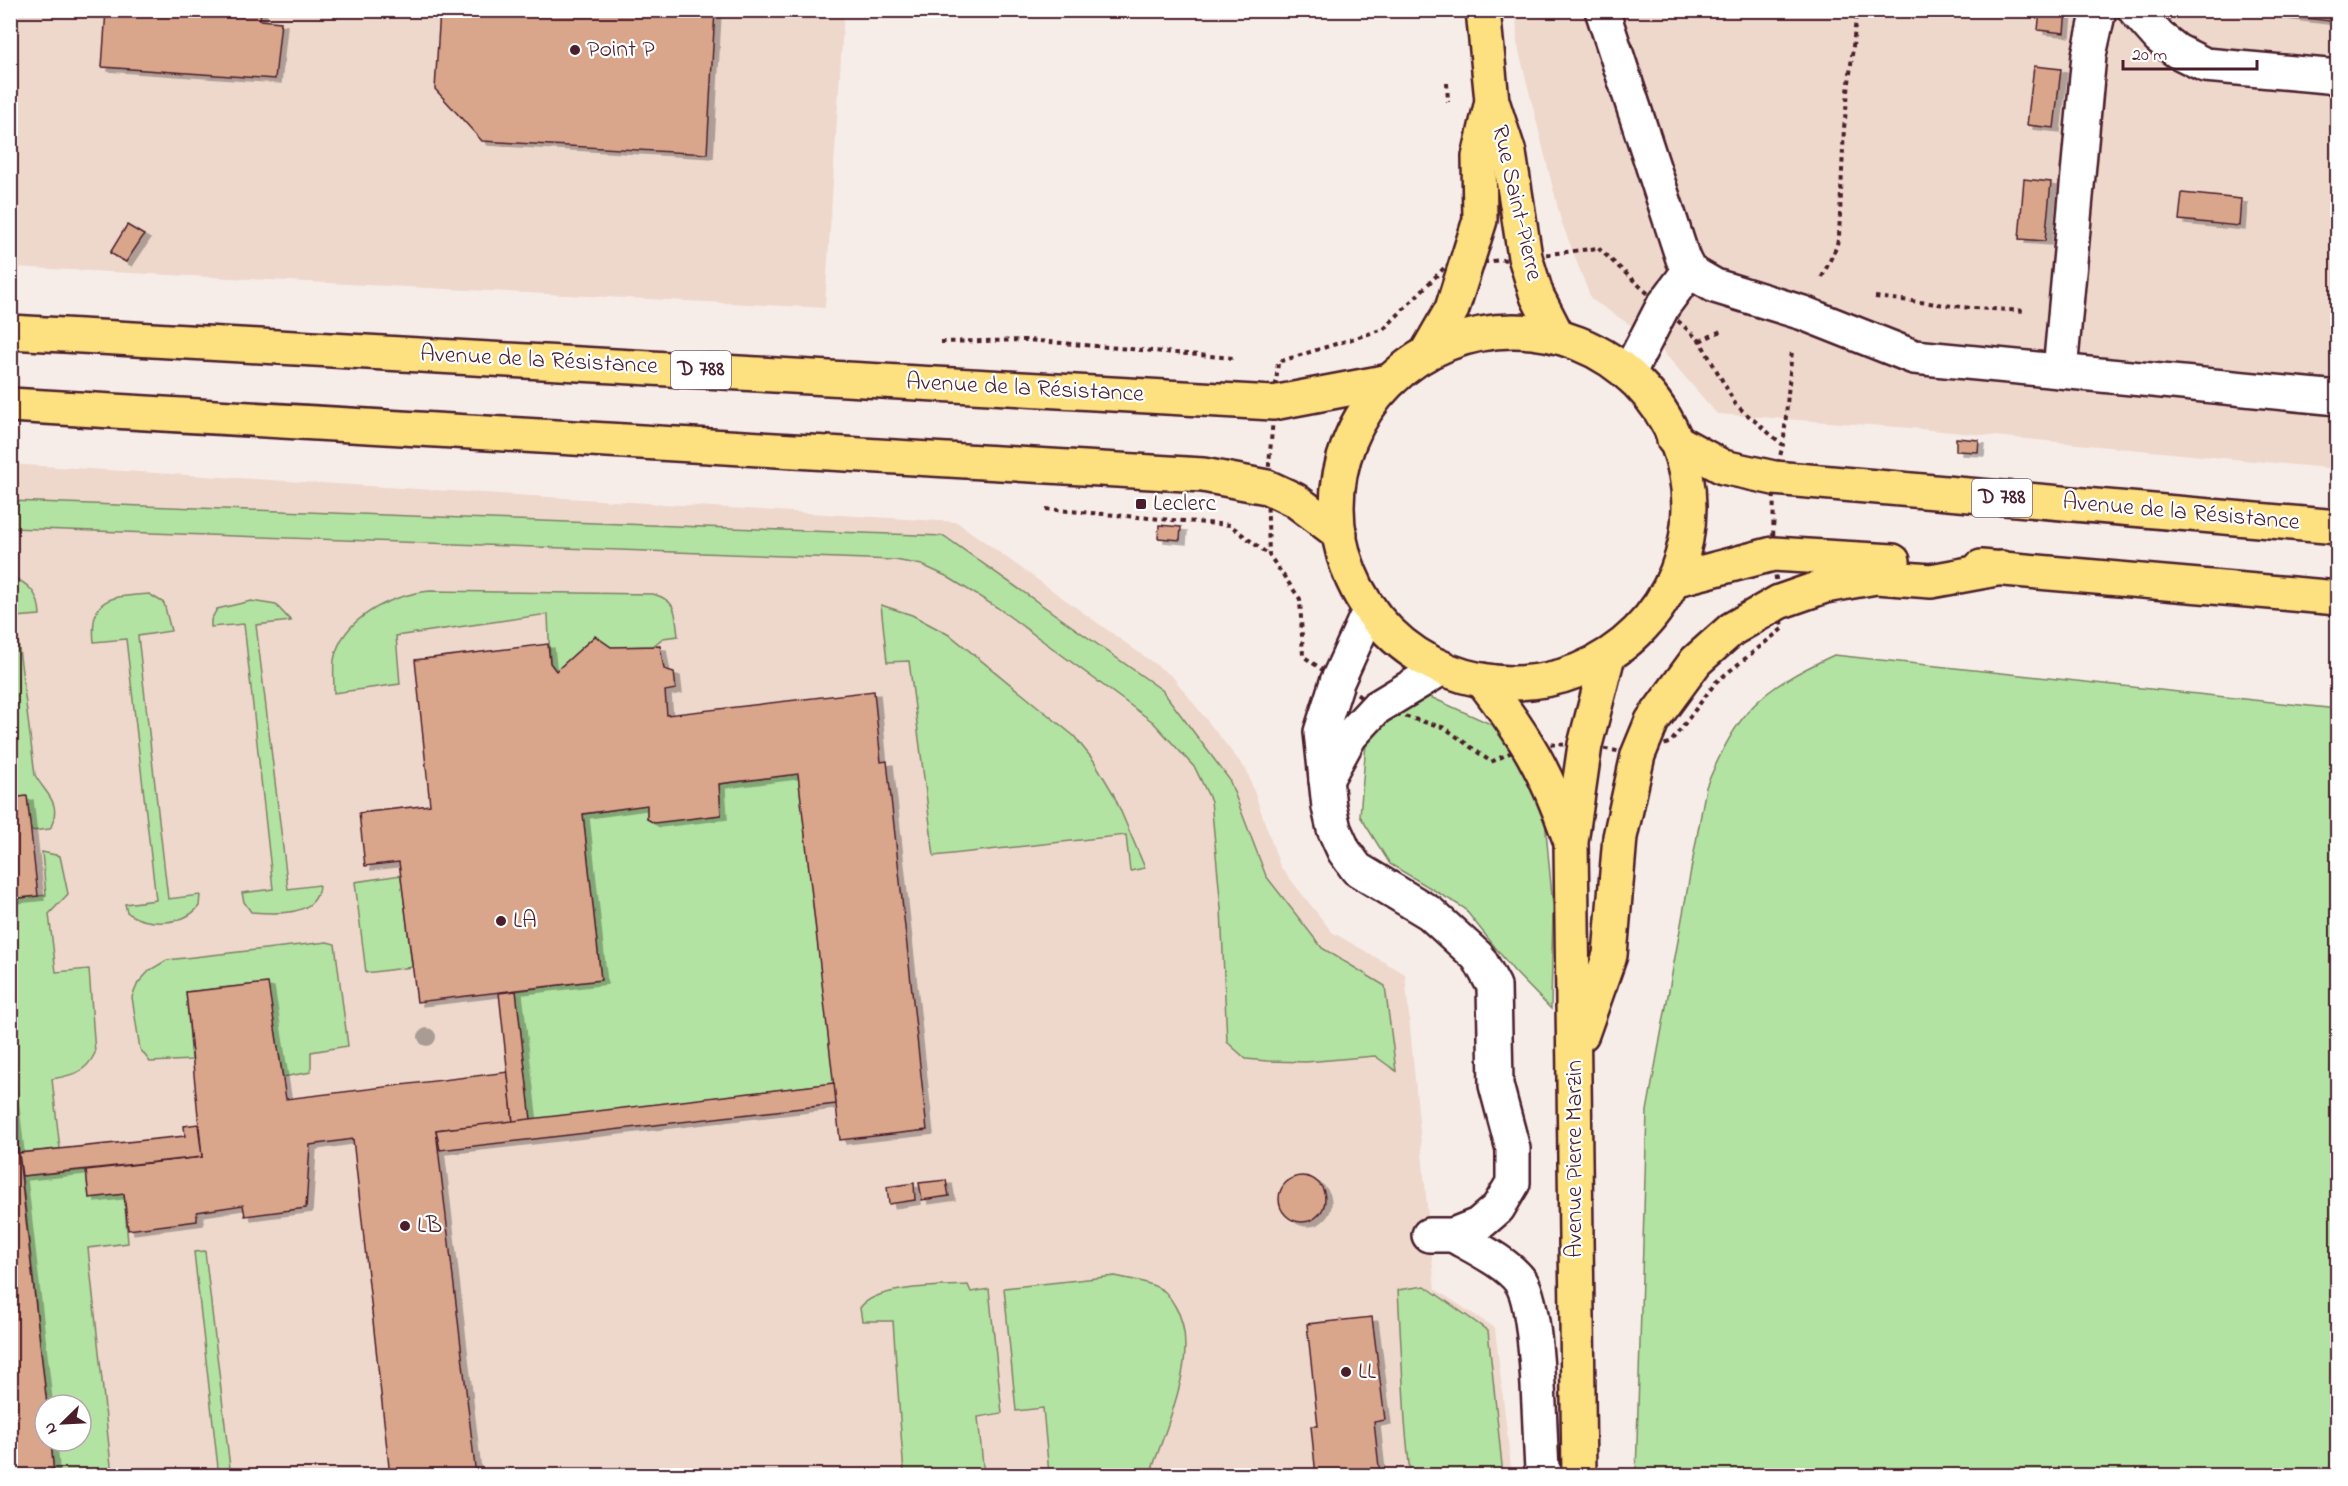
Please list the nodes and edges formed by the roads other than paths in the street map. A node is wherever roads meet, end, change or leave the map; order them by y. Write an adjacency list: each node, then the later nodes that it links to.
1 (1483, 10): 6 (main road, Rue Saint-Pierre)
2 (1602, 10): 7 (lane)
3 (2099, 10): 11 (lane)
4 (2135, 10): 5 (lane)
5 (2337, 77)
6 (1492, 101): 9 (main road, Rue Saint-Pierre); 10 (main road, Rue Saint-Pierre)
7 (1689, 271): 11 (lane); 12 (lane)
8 (10, 332): 13 (main road, Avenue de la Résistance / D 788)
9 (1558, 337): 10 (main road); 12 (main road)
10 (1426, 354): 13 (main road)
11 (2060, 371): 14 (lane)
12 (1628, 374): 16 (main road)
13 (1390, 381): 18 (main road)
14 (2337, 398)
15 (10, 405): 18 (main road)
16 (1674, 440): 17 (main road, Avenue de la Résistance / D 788); 20 (main road)
17 (2337, 526)
18 (1340, 534): 22 (main road)
19 (2002, 568): 20 (main road); 21 (main road); 28 (main road)
20 (1672, 580): 23 (main road)
21 (2337, 598)
22 (1370, 609): 24 (main road); 26 (lane)
23 (1608, 656): 25 (main road); 27 (main road, Avenue Pierre Marzin)
24 (1442, 668): 25 (main road); 26 (lane)
25 (1482, 680): 27 (main road, Avenue Pierre Marzin)
26 (1326, 780): 29 (lane)
27 (1571, 842): 28 (main road, Avenue Pierre Marzin)
28 (1575, 1055): 30 (main road, Avenue Pierre Marzin)
29 (1546, 1476)
30 (1579, 1476)

